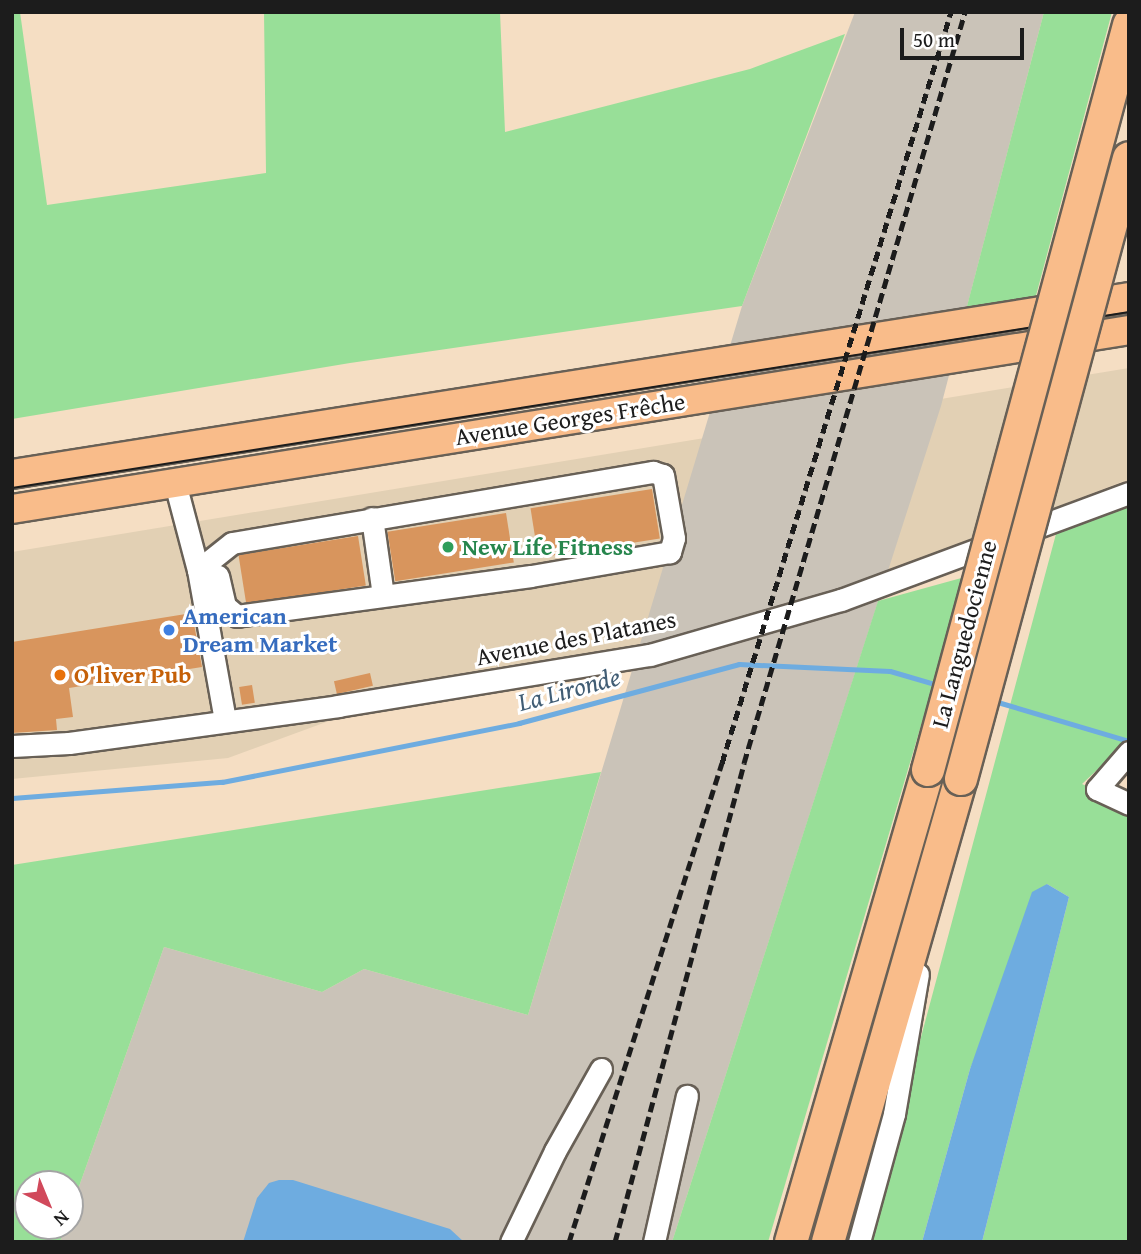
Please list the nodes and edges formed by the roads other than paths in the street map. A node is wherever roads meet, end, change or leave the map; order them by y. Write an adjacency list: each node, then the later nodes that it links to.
1 (1129, 25): 21 (highway, La Languedocienne, bridge)
2 (1129, 158): 16 (highway, La Languedocienne, bridge)
3 (1129, 297): 5 (main road, Avenue Georges Frêche)
4 (1129, 330): 6 (main road, Avenue Georges Frêche)
5 (12, 474)
6 (176, 483): 8 (main road, Avenue Georges Frêche); 10 (street)
7 (1129, 493): 12 (street, Avenue des Platanes)
8 (12, 509)
9 (372, 518): 10 (street); 11 (street); 11 (street)
10 (208, 573): 11 (street); 12 (street)
11 (383, 595)
12 (225, 720): 13 (street, Avenue des Platanes)
13 (12, 746)
14 (1129, 752): 15 (street)
15 (1129, 804)
16 (933, 886): 22 (highway, La Languedocienne); 23 (street)
17 (601, 1069): 19 (street)
18 (687, 1096): 20 (street)
19 (511, 1242)
20 (654, 1242)
21 (791, 1242)
22 (828, 1242)
23 (859, 1242)

